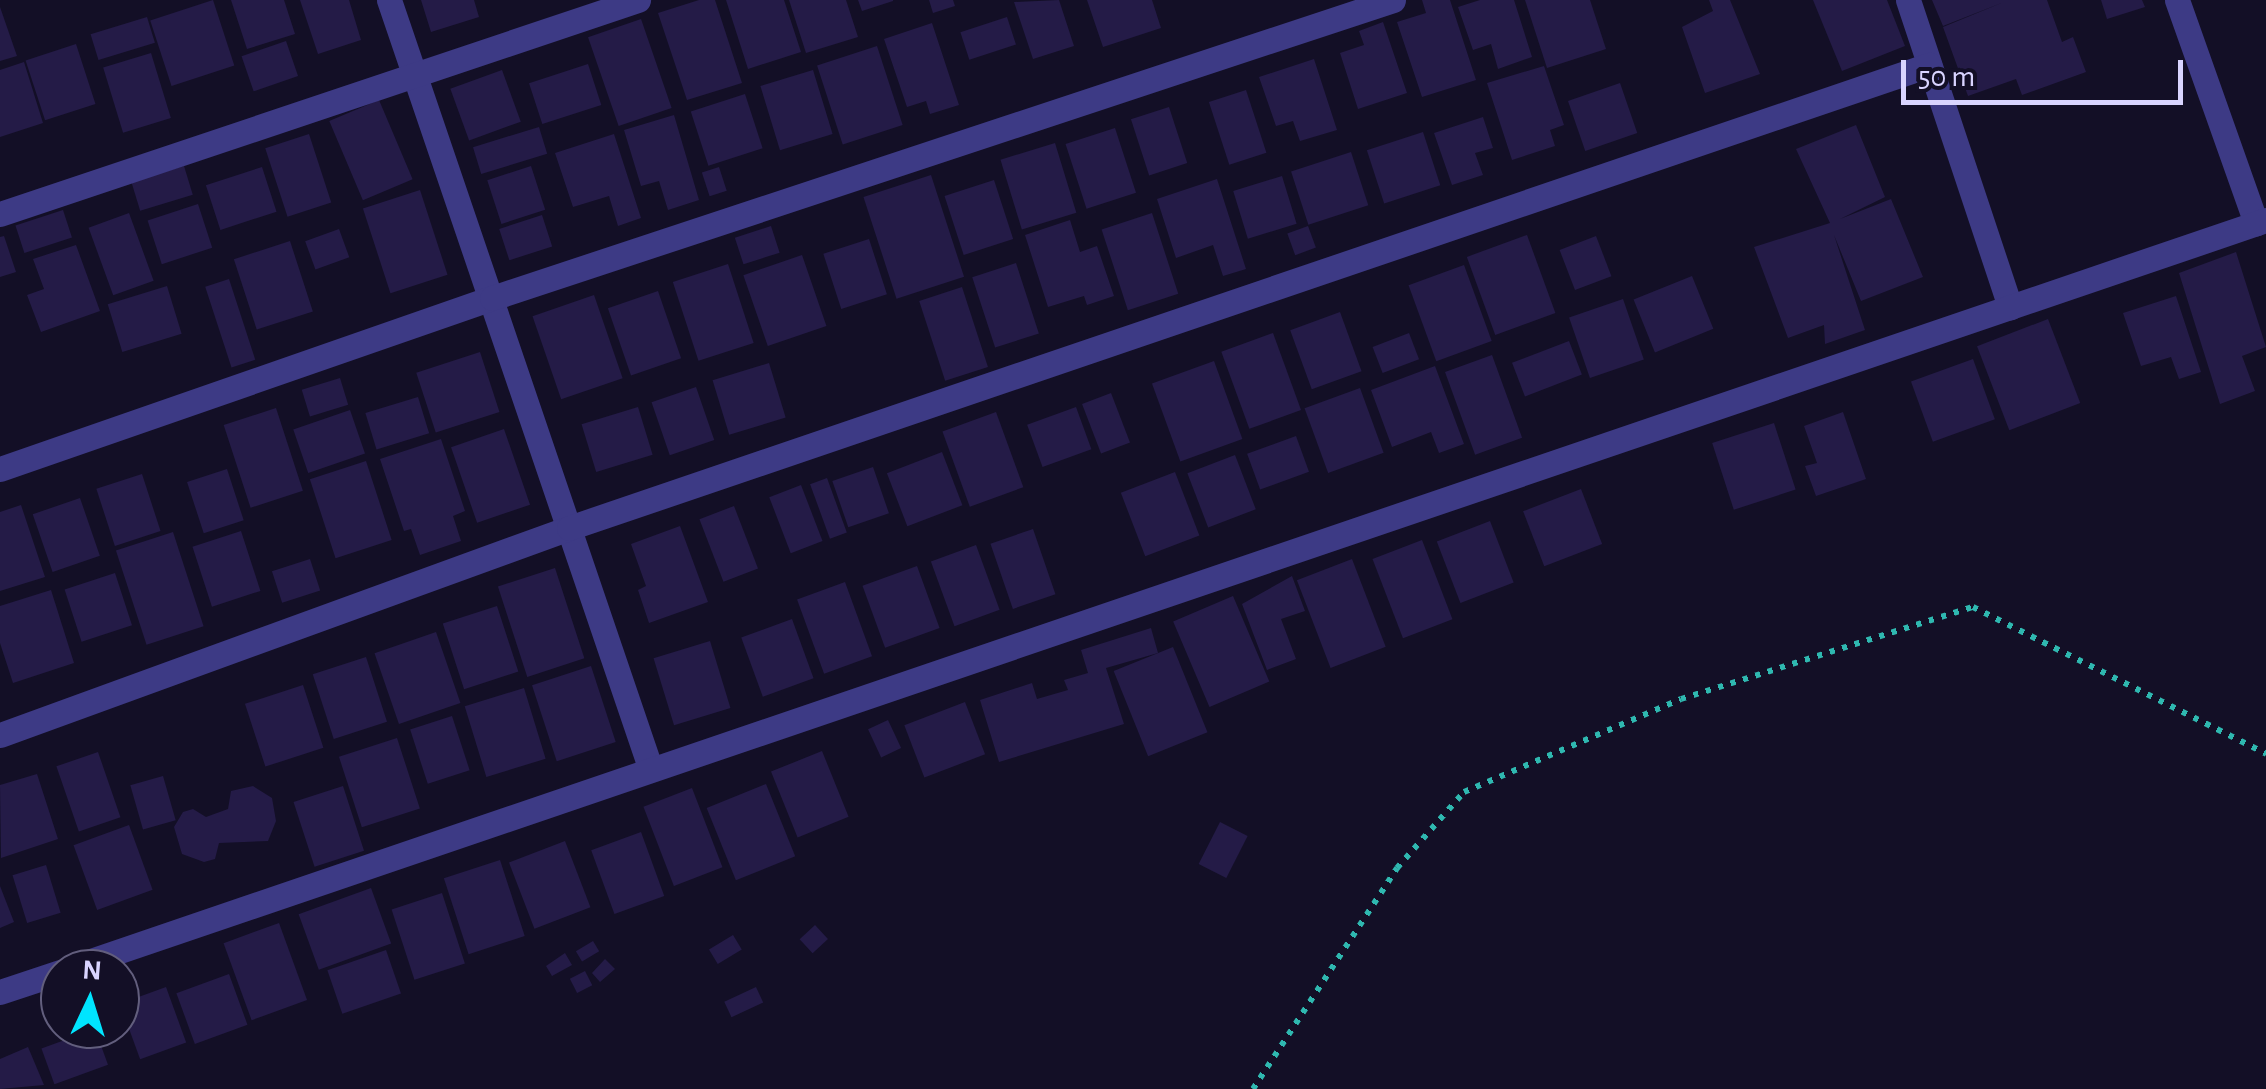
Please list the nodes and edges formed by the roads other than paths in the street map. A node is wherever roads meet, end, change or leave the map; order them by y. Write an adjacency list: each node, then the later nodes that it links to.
1 (388, 0): 7 (street)
2 (638, 0): 7 (street)
3 (1393, 0): 10 (street)
4 (1908, 0): 6 (street)
5 (2177, 0): 9 (street)
6 (1930, 65): 11 (street); 13 (street)
7 (416, 78): 8 (street); 10 (street)
8 (0, 214)
9 (2261, 221): 11 (street)
10 (492, 298): 12 (street); 13 (street)
11 (2010, 307): 15 (street)
12 (0, 469)
13 (570, 528): 14 (street); 15 (street)
14 (0, 735)
15 (650, 767): 16 (street)
16 (126, 949)
17 (40, 979): 18 (street)
18 (0, 992)

